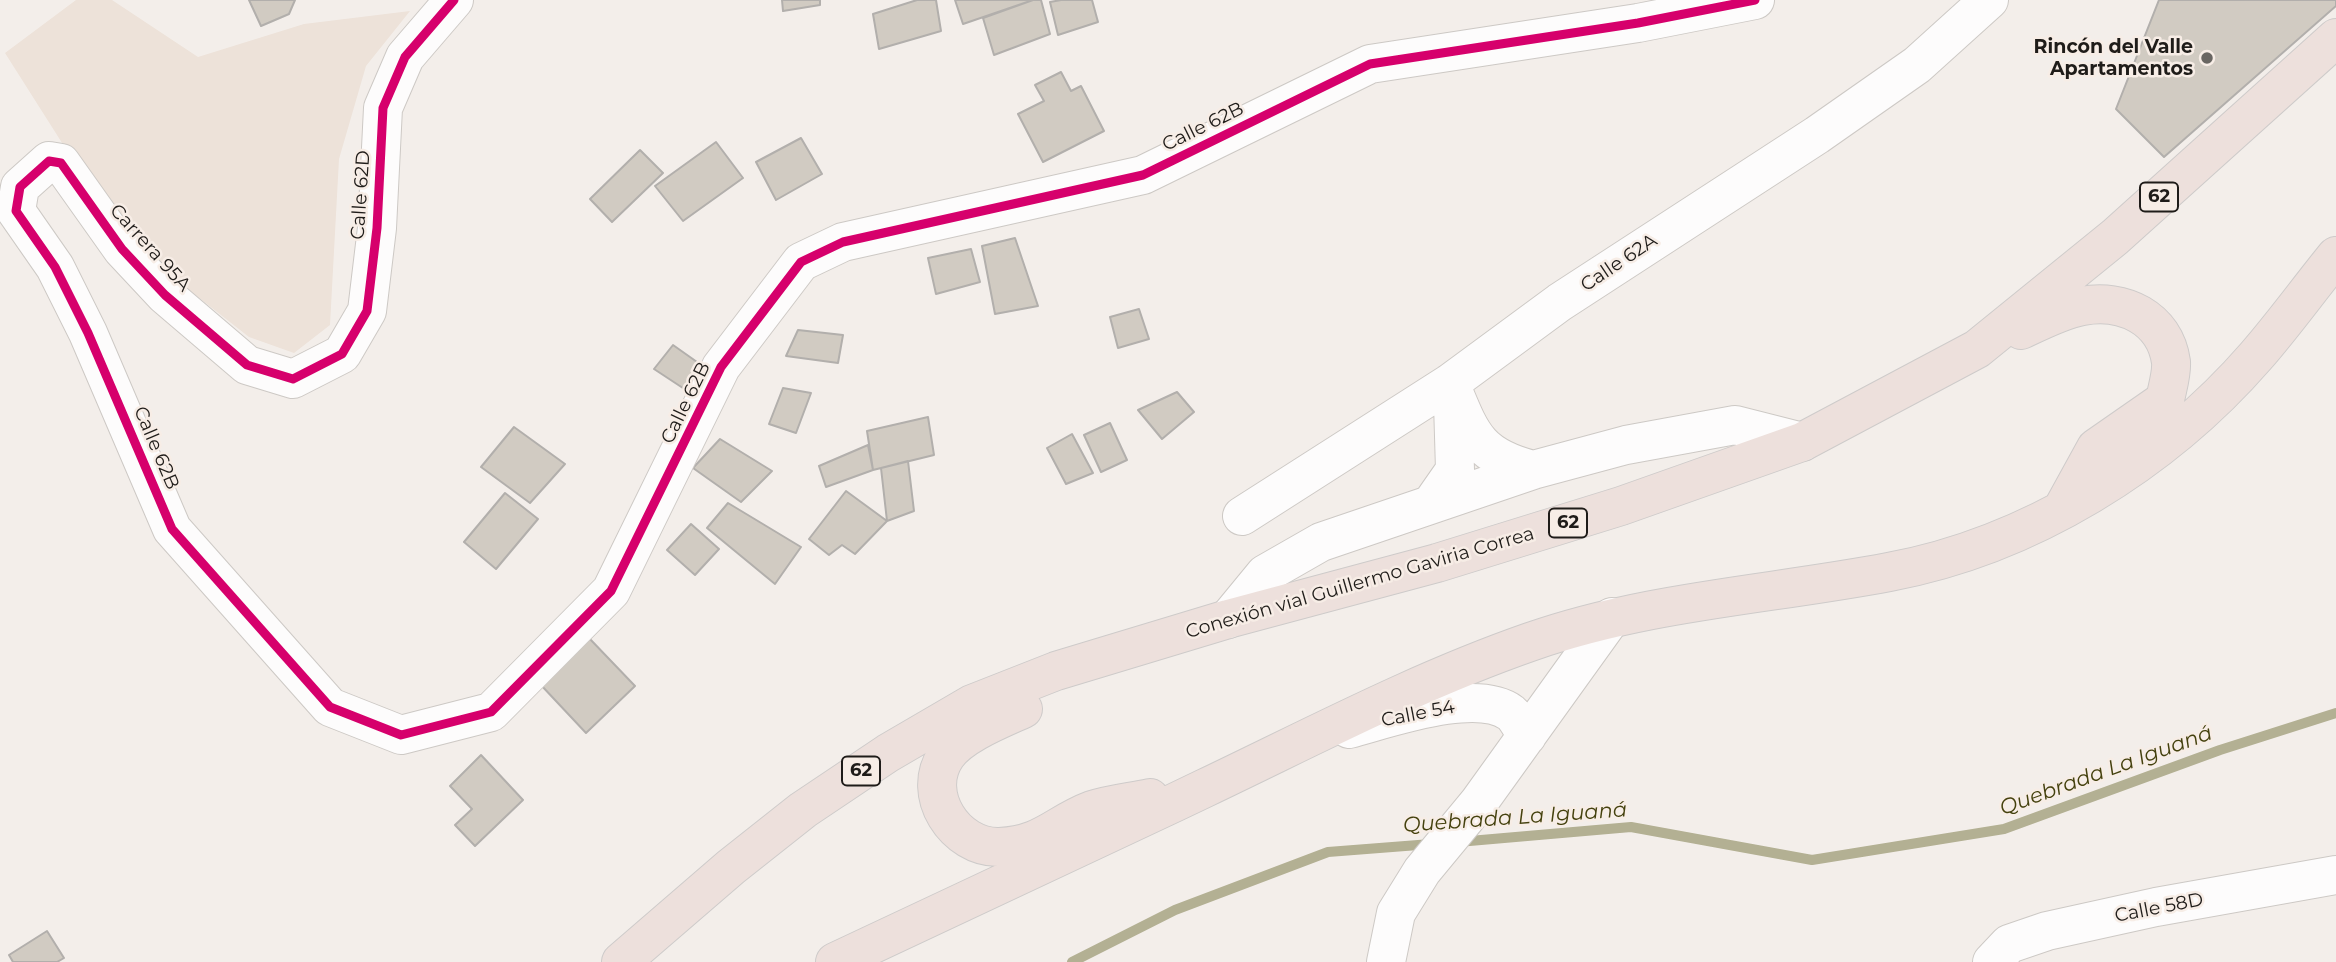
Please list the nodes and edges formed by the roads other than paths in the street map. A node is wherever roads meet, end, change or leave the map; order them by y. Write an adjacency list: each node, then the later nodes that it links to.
1 (454, 0): 8 (street, Calle 62D)
2 (1755, 0): 5 (street, Calle 62B)
3 (1989, 0): 9 (street, Calle 62A)
4 (2336, 38): 7 (highway, Conexión vial Guillermo Gaviria Correa / 62)
5 (16, 211): 8 (street, Carrera 95A)
6 (2336, 256): 13 (highway)
7 (1977, 349): 10 (highway, Conexión vial Guillermo Gaviria Correa / 62); 13 (highway)
8 (293, 379)
9 (1450, 383): 11 (street); 12 (street); 14 (street, Calle 62A)
10 (1802, 442): 11 (street); 16 (highway, Conexión vial Guillermo Gaviria Correa / 62)
11 (1534, 470): 12 (street)
12 (1432, 503): 16 (street)
13 (2062, 510): 15 (highway)
14 (1242, 516)
15 (1612, 617): 18 (street); 19 (highway)
16 (1228, 619): 17 (highway, Conexión vial Guillermo Gaviria Correa / 62)
17 (1139, 648): 20 (highway); 22 (highway, Conexión vial Guillermo Gaviria Correa / 62)
18 (1527, 736): 19 (street, Calle 54); 24 (street)
19 (1299, 743): 20 (highway)
20 (1211, 786): 23 (highway)
21 (2336, 875): 25 (street, Calle 58D)
22 (621, 962)
23 (835, 962)
24 (1386, 962)
25 (1992, 962)

